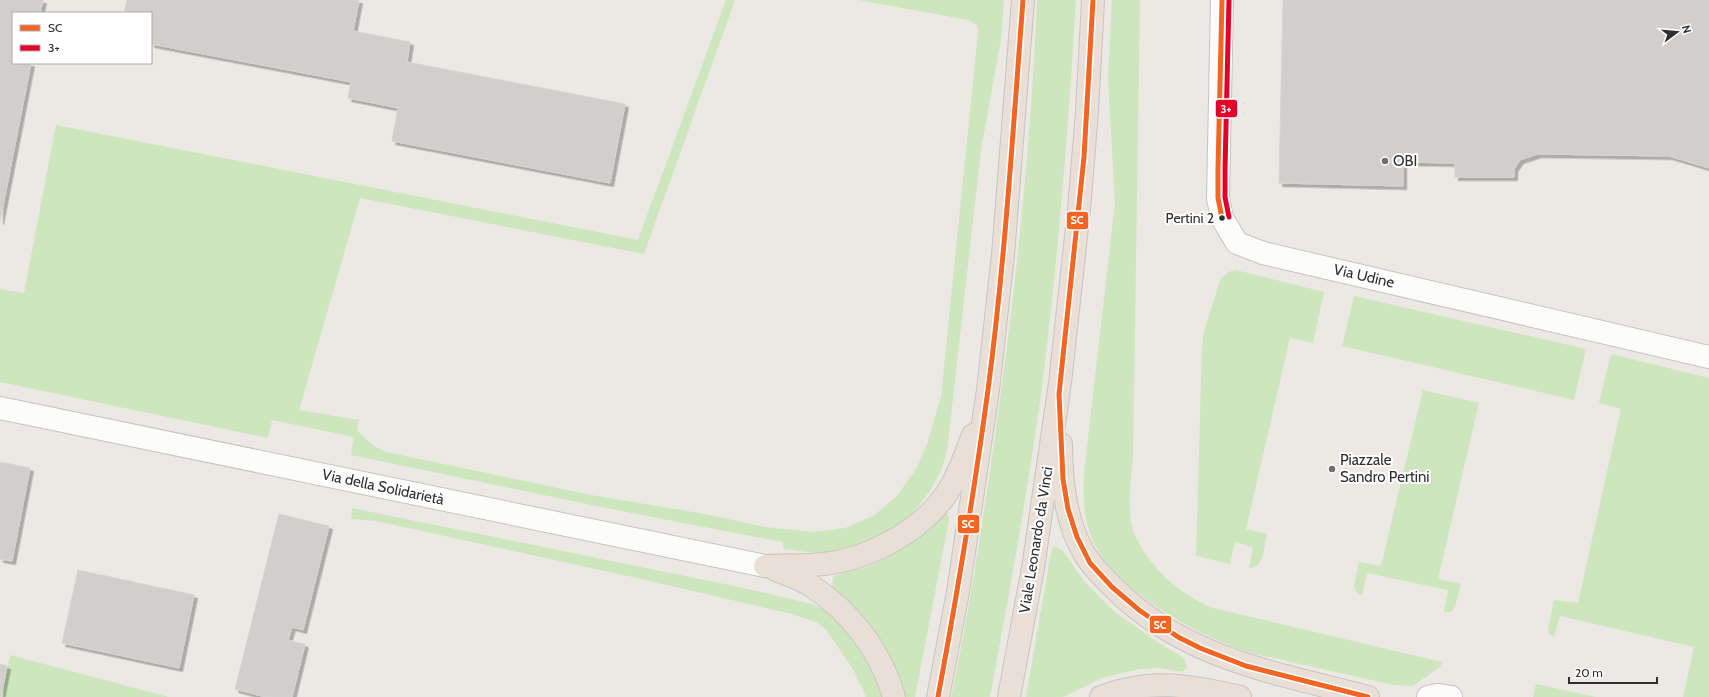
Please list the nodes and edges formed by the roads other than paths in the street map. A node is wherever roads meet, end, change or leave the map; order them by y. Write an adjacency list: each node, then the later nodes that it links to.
1 (1023, 0): 6 (highway)
2 (1093, 0): 5 (highway, Viale Leonardo da Vinci)
3 (1222, 0): 4 (street, Via Udine)
4 (1709, 357)
5 (1060, 383): 11 (highway, Viale Leonardo da Vinci); 14 (highway)
6 (988, 390): 8 (highway); 10 (highway)
7 (0, 408): 8 (street, Via della Solidarietà)
8 (765, 566): 9 (highway)
9 (894, 697)
10 (938, 697)
11 (1008, 697)
12 (1101, 697): 13 (highway)
13 (1240, 697)
14 (1368, 697)
15 (1428, 697): 16 (street)
16 (1451, 697)

